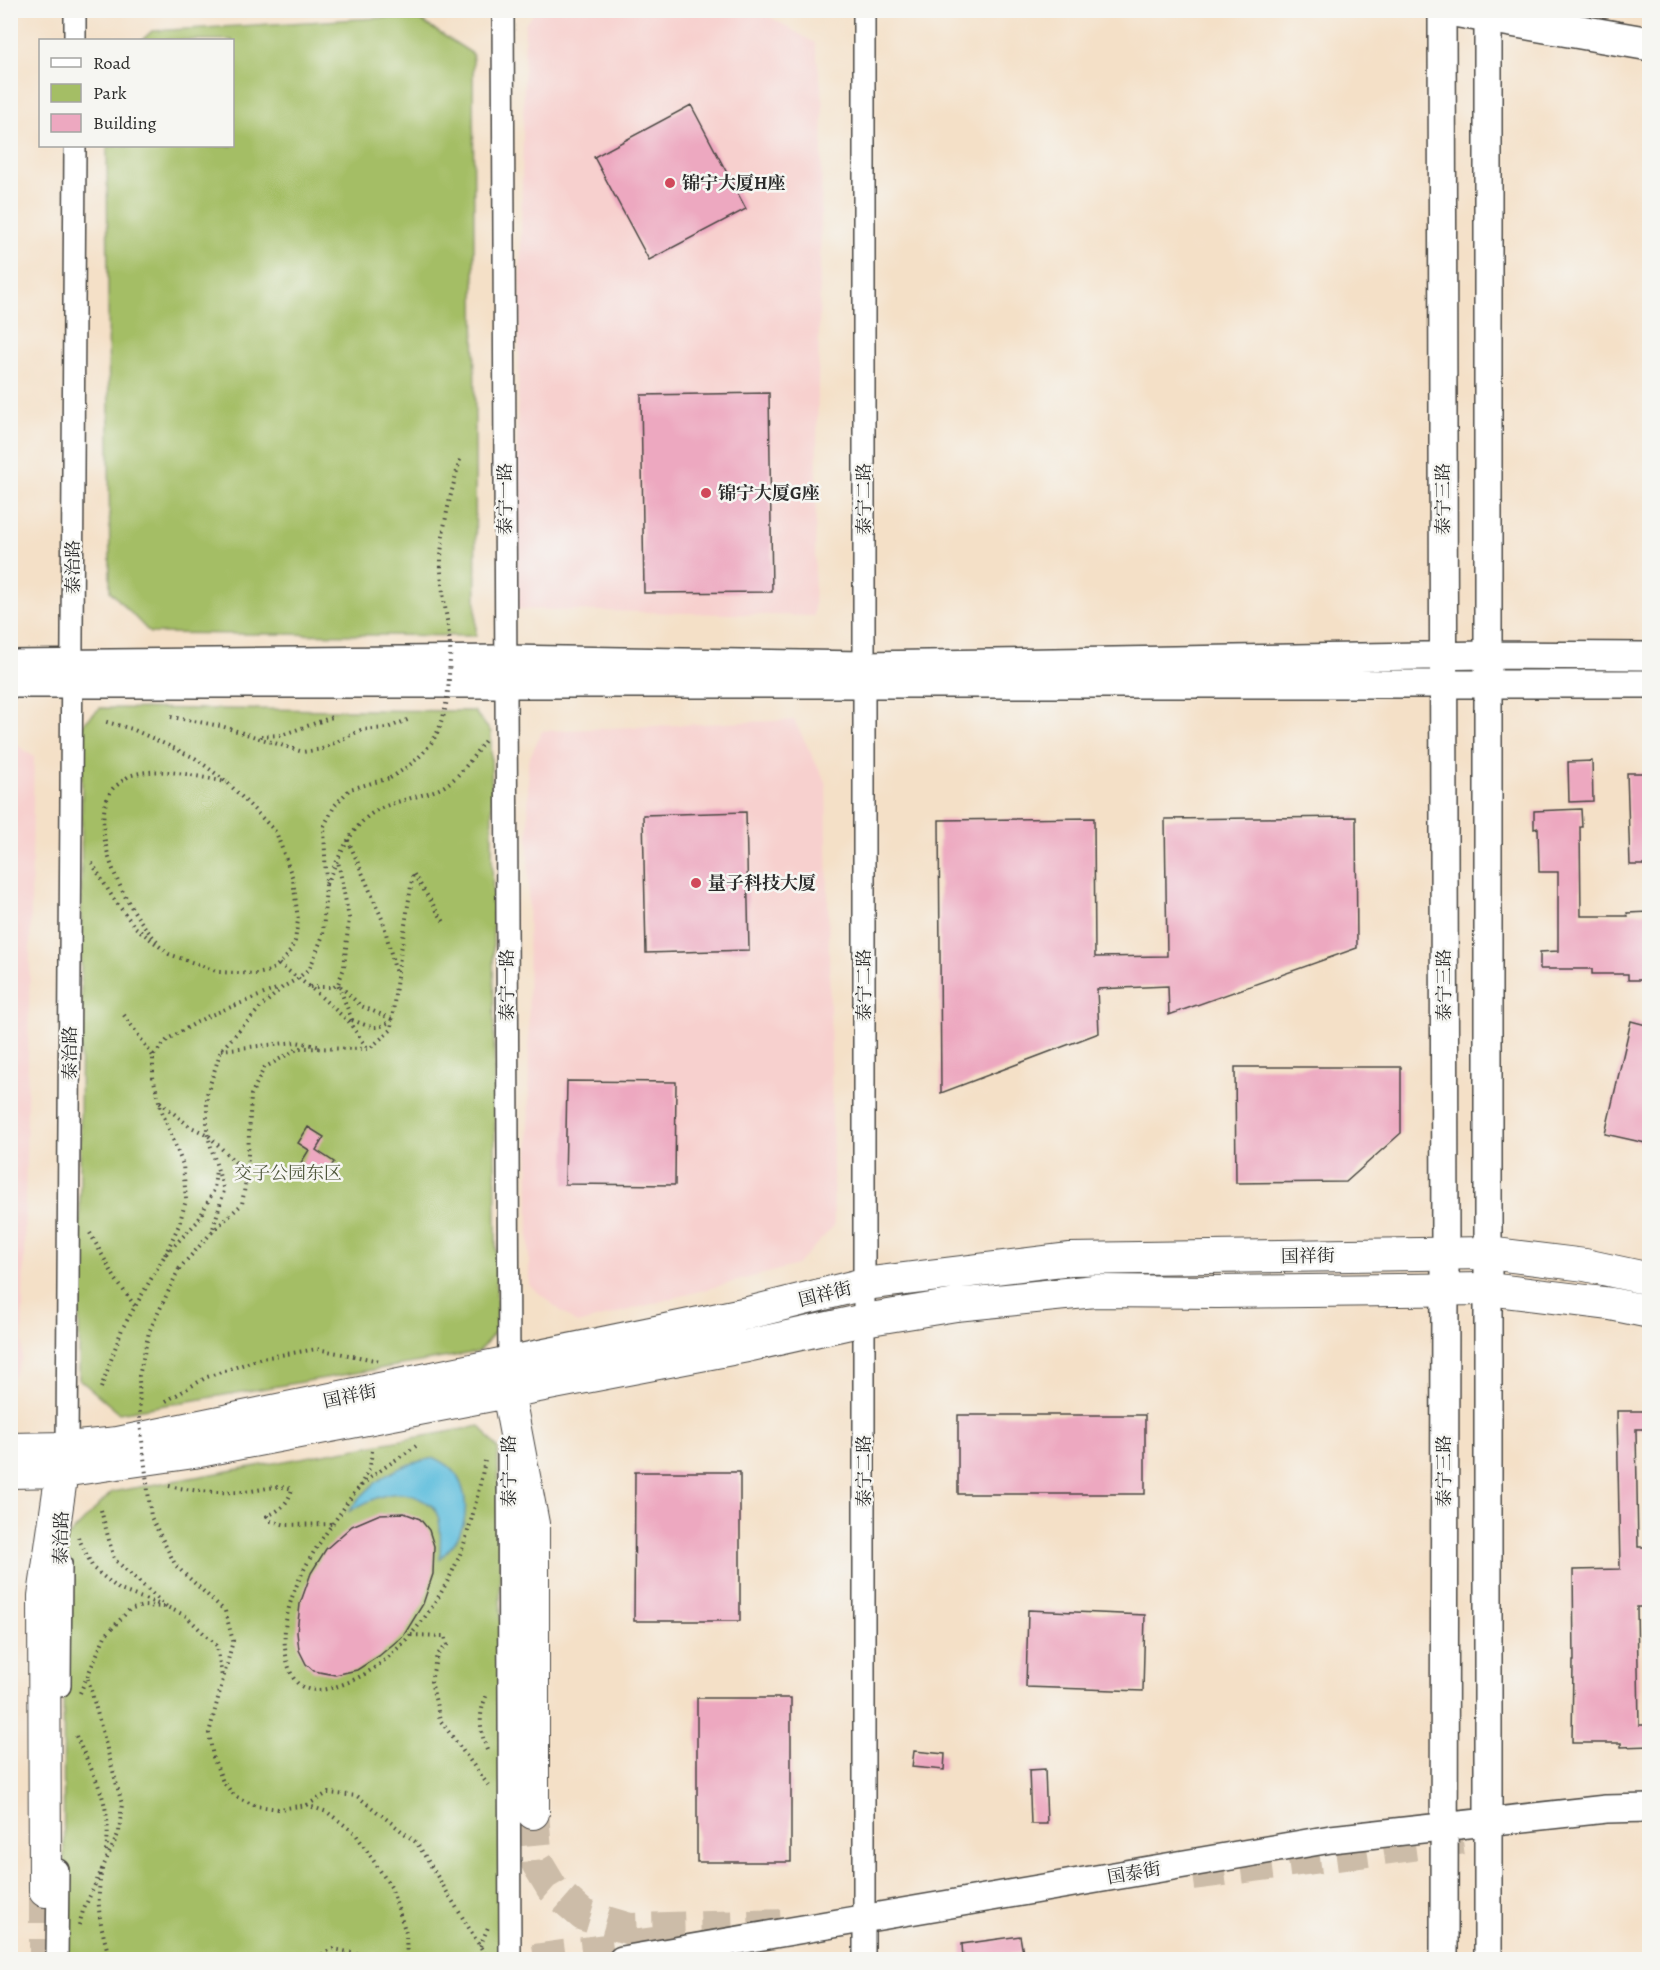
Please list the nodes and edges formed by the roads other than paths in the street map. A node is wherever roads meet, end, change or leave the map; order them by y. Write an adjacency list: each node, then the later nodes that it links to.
1 (75, 10): 7 (street)
2 (503, 10): 14 (street, 泰宁一路)
3 (864, 10): 16 (street, 泰宁二路)
4 (1442, 10): 11 (street, 泰宁三路)
5 (1454, 10): 6 (main road)
6 (1488, 13): 8 (main road); 10 (street)
7 (75, 39)
8 (1650, 44)
9 (75, 147): 15 (street, 泰治路)
10 (1488, 655): 11 (street); 12 (street); 19 (street)
11 (1443, 656): 16 (street); 18 (street, 泰宁三路)
12 (1650, 656)
13 (10, 664): 15 (street)
14 (506, 672): 15 (street); 16 (street); 29 (street, 泰宁一路)
15 (73, 675): 17 (street); 31 (street, 泰治路)
16 (864, 675): 18 (street); 24 (street, 泰宁二路)
17 (10, 684)
18 (1443, 684): 19 (street); 22 (street, 泰宁三路)
19 (1488, 684): 20 (street); 21 (street)
20 (1650, 684)
21 (1488, 1253): 22 (main road, 国祥街); 23 (main road, 国祥街); 25 (street)
22 (1445, 1254): 24 (main road, 国祥街); 26 (street, 泰宁三路)
23 (1650, 1279)
24 (864, 1284): 28 (street, 泰宁二路); 29 (main road, 国祥街)
25 (1488, 1288): 26 (main road, 国祥街); 27 (main road, 国祥街); 35 (street)
26 (1444, 1289): 28 (main road, 国祥街); 36 (street, 泰宁三路)
27 (1650, 1312)
28 (864, 1320): 29 (main road, 国祥街); 38 (street, 泰宁二路)
29 (509, 1377): 31 (main road, 国祥街); 34 (main road); 40 (street, 泰宁一路)
30 (10, 1449): 31 (main road, 国祥街)
31 (64, 1459): 32 (main road, 国祥街); 37 (main road); 39 (street, 泰治路)
32 (10, 1472)
33 (1650, 1808): 35 (street, 国泰街)
34 (533, 1813)
35 (1488, 1822): 36 (street, 国泰街); 44 (street)
36 (1444, 1827): 38 (street, 国泰街); 43 (street, 泰宁三路)
37 (45, 1892)
38 (864, 1919): 41 (street, 国泰街); 42 (street, 泰宁二路)
39 (57, 1959)
40 (510, 1959)
41 (621, 1959)
42 (864, 1959)
43 (1444, 1959)
44 (1488, 1959)

